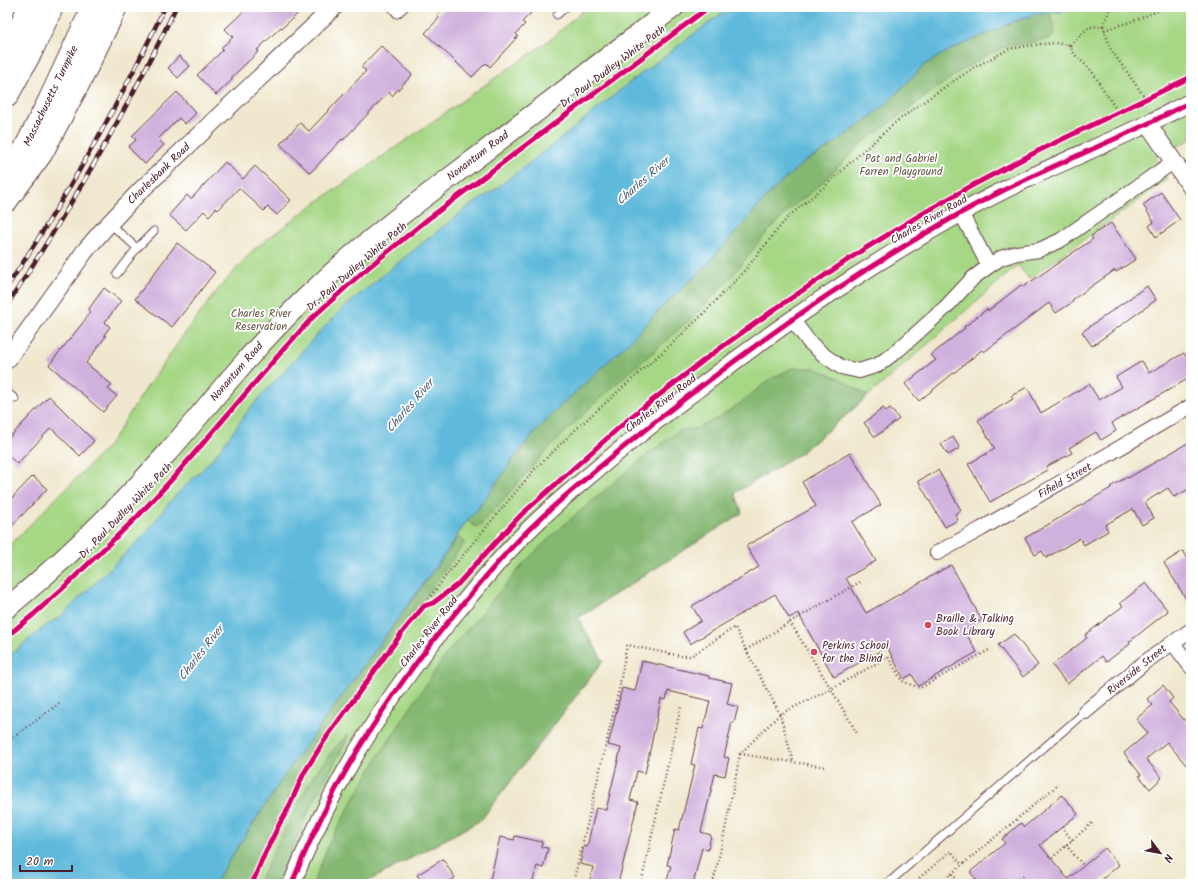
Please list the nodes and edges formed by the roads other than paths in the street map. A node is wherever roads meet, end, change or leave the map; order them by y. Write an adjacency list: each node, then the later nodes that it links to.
1 (29, 7): 11 (highway)
2 (52, 7): 12 (highway)
3 (93, 7): 16 (highway, Massachusetts Turnpike)
4 (116, 7): 18 (highway)
5 (391, 7): 6 (lane)
6 (405, 7)
7 (566, 7): 10 (lane)
8 (674, 7): 31 (main road, Nonantum Road)
9 (331, 8): 20 (street, Charlesbank Road)
10 (557, 15)
11 (7, 57)
12 (7, 96)
13 (1191, 102): 14 (street, Charles River Road)
14 (1148, 124): 15 (street); 19 (street, Charles River Road)
15 (1173, 162): 17 (street); 23 (street)
16 (7, 185)
17 (1191, 188)
18 (7, 200)
19 (961, 212): 23 (street, Charles River Road); 25 (street, Charles River Road)
20 (109, 223): 22 (lane); 26 (street, Charlesbank Road)
21 (154, 231): 22 (lane)
22 (136, 248): 24 (lane)
23 (989, 266): 25 (street)
24 (117, 274)
25 (792, 319): 36 (street, Charles River Road)
26 (7, 360)
27 (7, 392): 28 (lane)
28 (15, 399)
29 (1191, 406): 30 (street, Fifield Street)
30 (937, 553)
31 (7, 608)
32 (1191, 630): 33 (street, Riverside Street)
33 (1172, 642): 34 (street); 35 (street, Riverside Street)
34 (1191, 667)
35 (1085, 712): 37 (lane)
36 (292, 884)
37 (887, 884)

